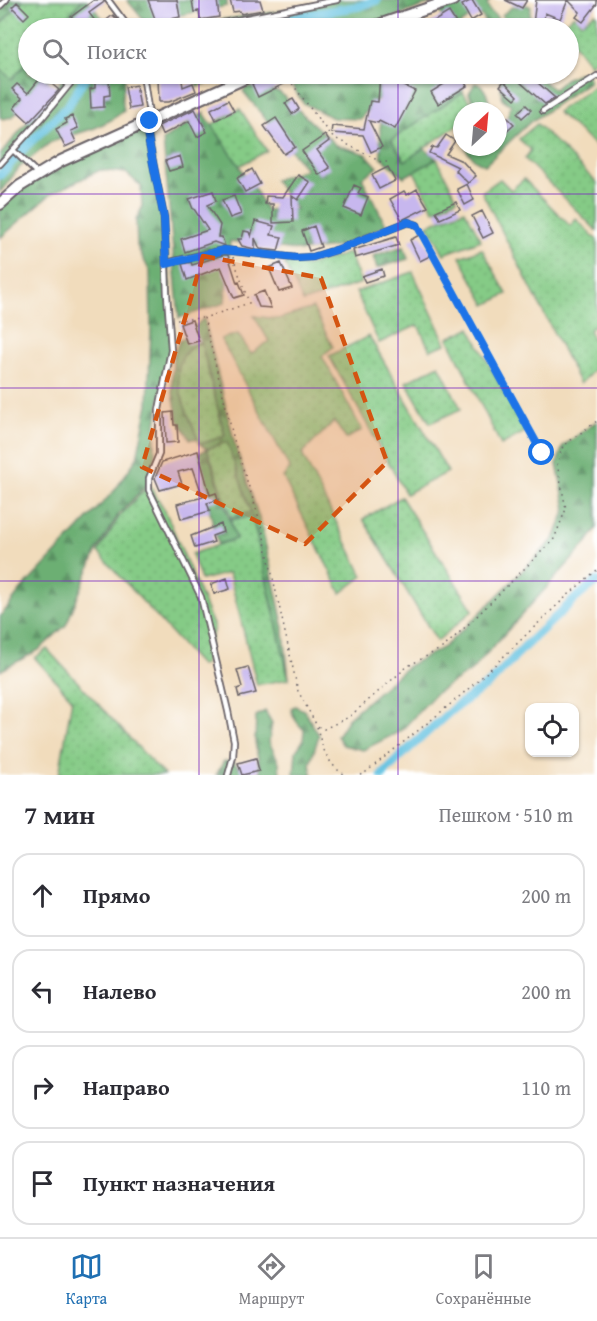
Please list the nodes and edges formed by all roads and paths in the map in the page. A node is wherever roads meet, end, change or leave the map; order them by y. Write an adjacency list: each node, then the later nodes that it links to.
1 (6, 0): 5 (lane)
2 (108, 0): 6 (lane)
3 (337, 0): 7 (lane)
4 (453, 0): 8 (street)
5 (0, 6)
6 (122, 18)
7 (248, 18)
8 (400, 18)
9 (597, 76): 14 (lane)
10 (70, 84): 16 (lane)
11 (144, 84): 15 (lane)
12 (232, 84): 15 (street)
13 (292, 84): 17 (path)
14 (543, 111)
15 (147, 122): 19 (street); 23 (lane)
16 (16, 152): 18 (lane); 19 (lane)
17 (389, 162)
18 (0, 164)
19 (38, 174): 20 (street)
20 (0, 204)
21 (417, 225): 22 (lane); 27 (path)
22 (231, 251): 23 (lane); 24 (path)
23 (166, 264): 25 (lane)
24 (204, 318): 25 (path); 29 (path)
25 (170, 321): 30 (lane)
26 (597, 421): 27 (path)
27 (559, 458): 29 (path)
28 (597, 570): 32 (path)
29 (317, 726): 31 (path)
30 (228, 775)
31 (346, 775)
32 (360, 775)

